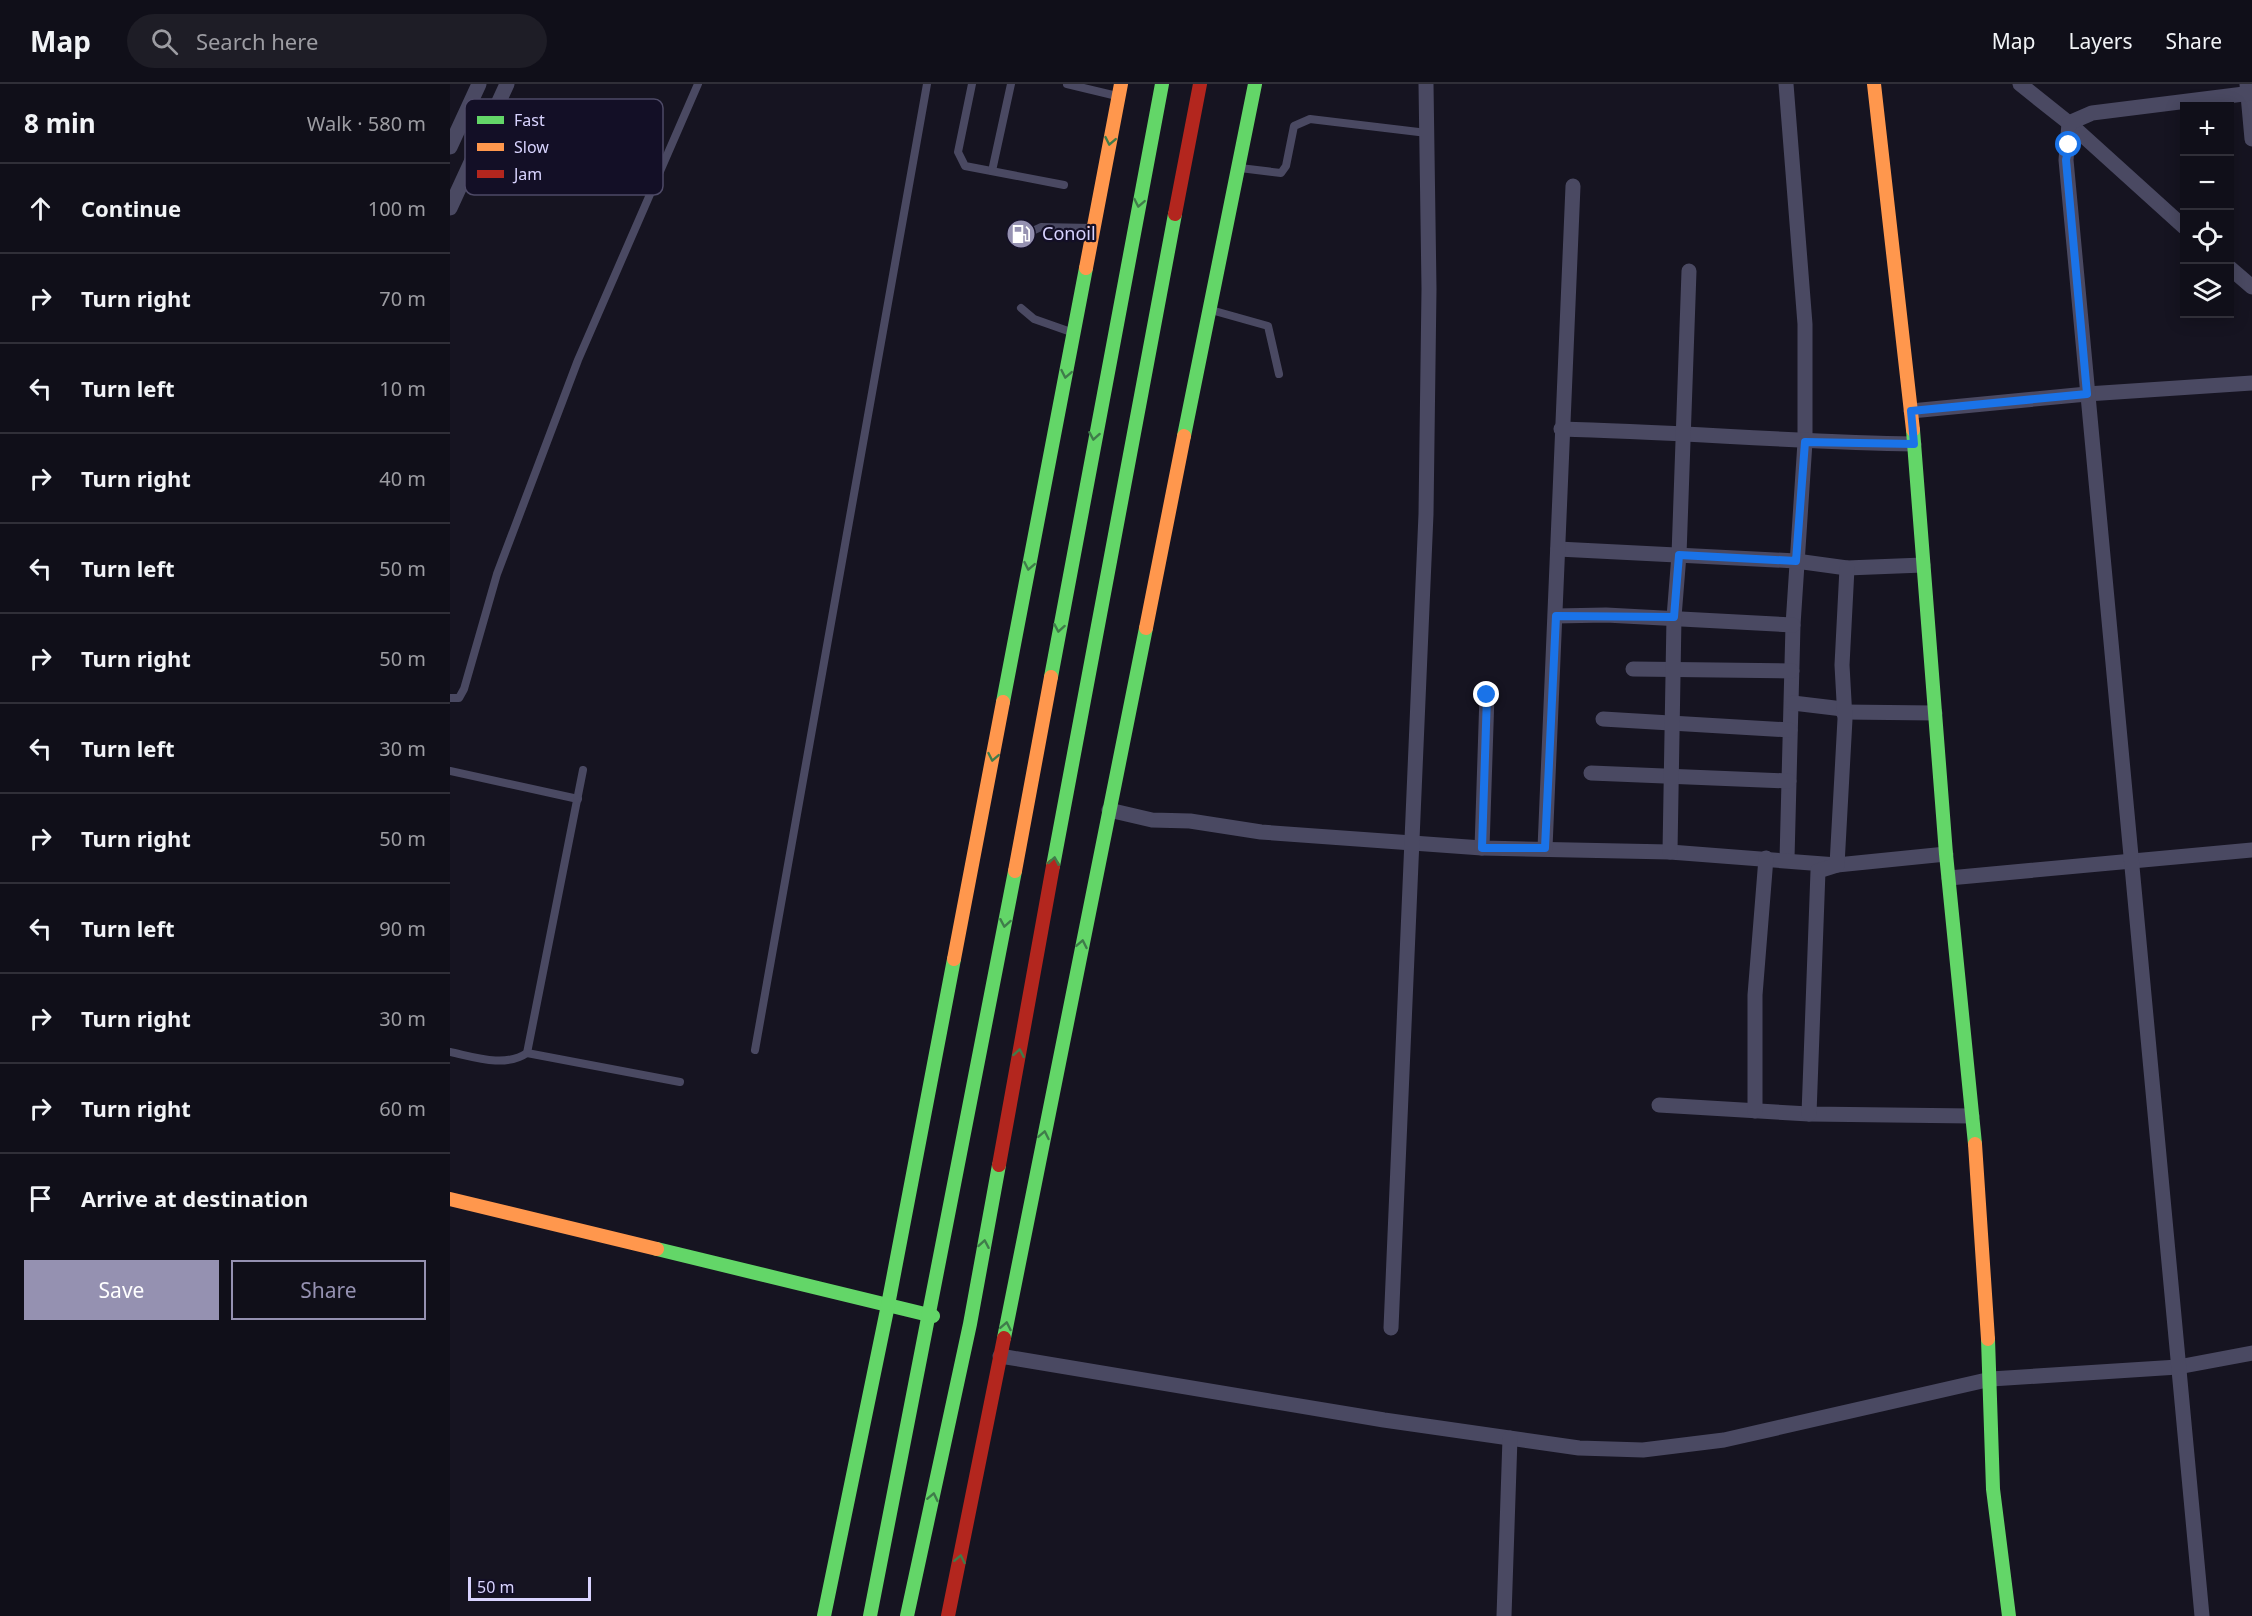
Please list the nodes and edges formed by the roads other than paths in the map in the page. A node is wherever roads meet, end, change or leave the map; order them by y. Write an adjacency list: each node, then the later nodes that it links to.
1 (479, 84): 17 (street)
2 (507, 84): 18 (street)
3 (698, 84): 24 (lane)
4 (927, 84): 86 (lane)
5 (972, 84): 26 (lane)
6 (1011, 84): 26 (lane)
7 (1067, 84): 15 (lane)
8 (1162, 84): 96 (main road, one-way to 96)
9 (1200, 84): 105 (main road, one-way to 9)
10 (1255, 84): 25 (main road)
11 (1426, 84): 21 (street)
12 (1786, 84): 47 (street)
13 (1874, 84): 44 (main road)
14 (2020, 84): 20 (street)
15 (1120, 90): 33 (main road, one-way to 33)
16 (2249, 90): 20 (street); 22 (street)
17 (472, 99)
18 (500, 99)
19 (465, 114): 23 (street)
20 (2069, 123): 32 (street); 43 (street)
21 (1427, 133): 25 (lane); 75 (street)
22 (2252, 139)
23 (450, 147)
24 (663, 164)
25 (1238, 168): 39 (main road)
26 (992, 171): 28 (lane)
27 (465, 175): 31 (street)
28 (1064, 185)
29 (1573, 186): 45 (street)
30 (650, 195): 61 (lane)
31 (450, 208)
32 (2180, 223)
33 (1094, 228): 34 (lane); 40 (main road)
34 (1024, 235)
35 (1689, 271): 46 (street)
36 (2234, 272): 37 (street)
37 (2252, 287)
38 (1021, 309): 40 (lane)
39 (1210, 309): 41 (lane); 74 (main road)
40 (1074, 333): 95 (main road, one-way to 95)
41 (1280, 374)
42 (2252, 383): 43 (street)
43 (2087, 394): 44 (street); 83 (street)
44 (1911, 411): 48 (main road)
45 (1561, 429): 46 (street); 49 (street)
46 (1682, 432): 47 (street); 50 (street)
47 (1805, 442): 48 (street); 51 (street)
48 (1914, 444): 52 (main road)
49 (1558, 549): 50 (street); 54 (street)
50 (1679, 555): 51 (street); 55 (street)
51 (1796, 561): 53 (street); 56 (street)
52 (1923, 565): 53 (street); 64 (main road)
53 (1847, 568): 63 (street)
54 (1556, 616): 55 (street); 77 (street)
55 (1674, 617): 56 (street); 58 (street)
56 (1793, 625): 59 (street)
57 (1633, 669): 58 (street)
58 (1674, 670): 59 (street); 66 (street)
59 (1792, 671): 62 (street)
60 (1487, 695): 76 (street)
61 (450, 698)
62 (1792, 703): 63 (street); 67 (street)
63 (1843, 710): 64 (street); 84 (street)
64 (1935, 713): 80 (main road)
65 (1604, 719): 66 (street)
66 (1673, 722): 67 (street); 71 (street)
67 (1790, 729): 72 (street)
68 (583, 770): 73 (lane)
69 (450, 771): 73 (lane)
70 (1591, 773): 71 (street)
71 (1673, 774): 72 (street); 79 (street)
72 (1789, 781): 82 (street)
73 (578, 800): 88 (lane)
74 (1109, 810): 75 (street); 99 (main road, one-way to 74)
75 (1411, 842): 76 (street); 97 (street)
76 (1482, 848): 77 (street)
77 (1545, 848): 79 (street)
78 (2252, 850): 83 (street)
79 (1670, 852): 81 (street)
80 (1946, 854): 84 (street); 85 (main road)
81 (1766, 858): 82 (street); 91 (street)
82 (1787, 859): 84 (street)
83 (2131, 862): 85 (street); 100 (street)
84 (1837, 865): 92 (street)
85 (1949, 878): 93 (main road)
86 (756, 1050)
87 (450, 1052): 88 (lane)
88 (527, 1053): 89 (lane)
89 (680, 1082)
90 (1659, 1105): 91 (street)
91 (1755, 1111): 92 (street)
92 (1809, 1114): 93 (street)
93 (1972, 1116): 101 (main road)
94 (450, 1198): 95 (main road)
95 (888, 1305): 96 (main road); 103 (main road)
96 (933, 1316): 104 (main road)
97 (1391, 1328)
98 (2252, 1353): 100 (street)
99 (1000, 1356): 102 (street); 106 (main road, one-way to 99)
100 (2178, 1367): 101 (street); 109 (street)
101 (1991, 1379): 102 (street); 108 (main road)
102 (1510, 1438): 107 (street)
103 (824, 1616)
104 (870, 1616)
105 (907, 1616)
106 (948, 1616)
107 (1504, 1616)
108 (2009, 1616)
109 (2202, 1616)

